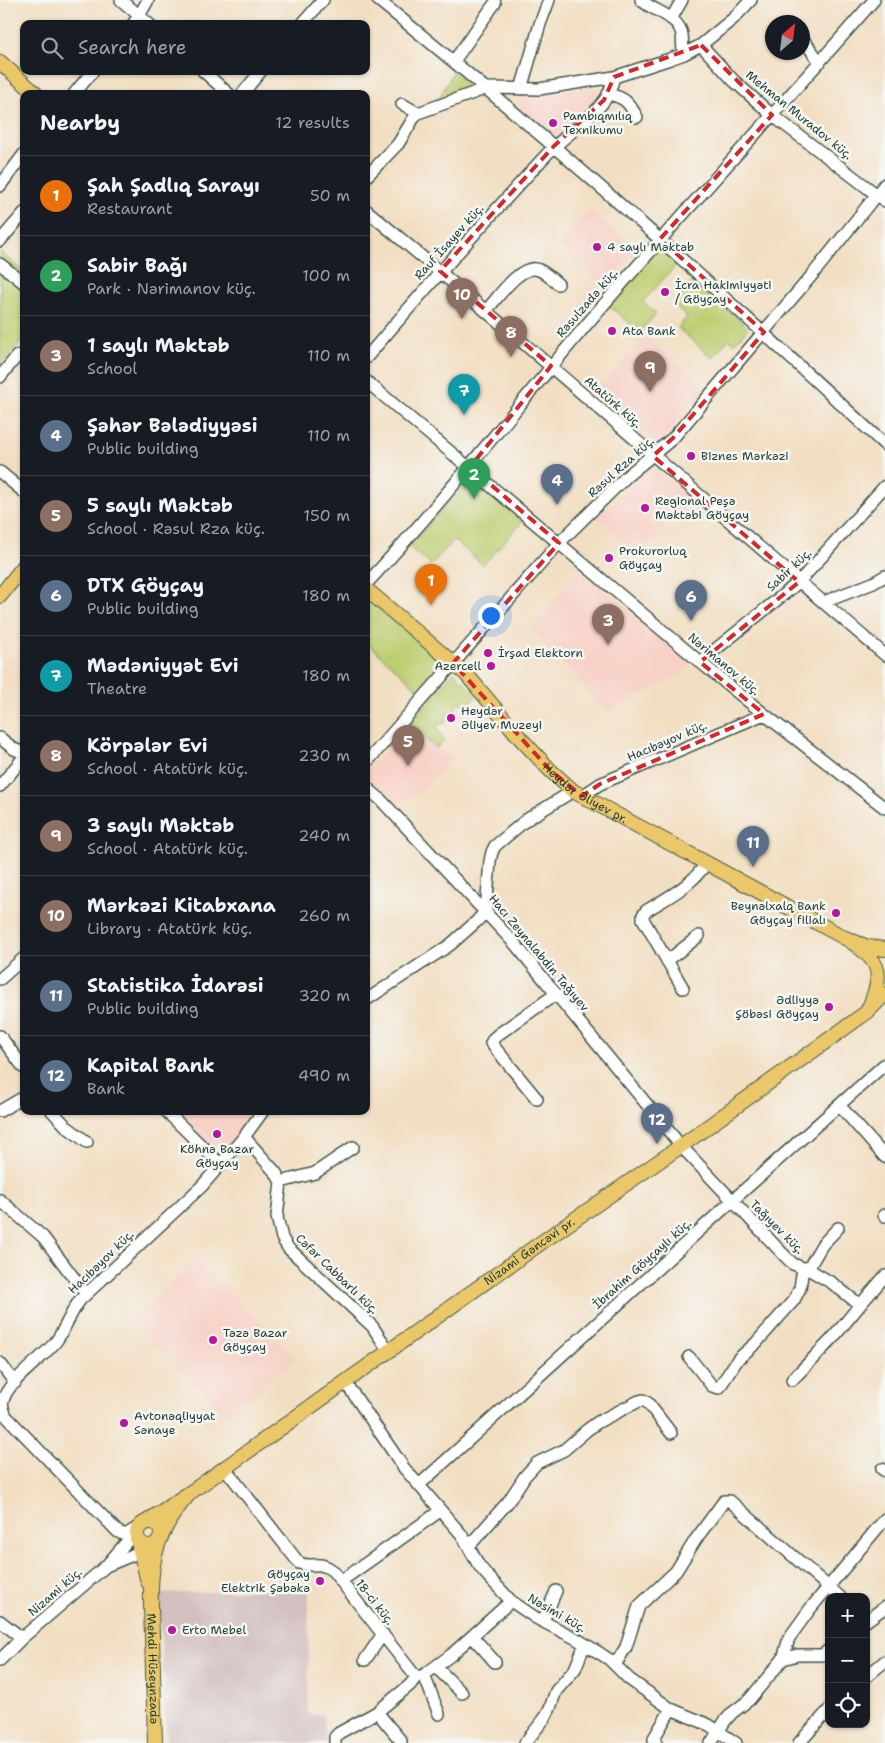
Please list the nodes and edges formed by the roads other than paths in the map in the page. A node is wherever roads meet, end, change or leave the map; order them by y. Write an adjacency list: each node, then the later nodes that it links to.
1 (121, 0): 12 (street)
2 (148, 0): 12 (street)
3 (323, 0): 13 (street)
4 (378, 0): 17 (street)
5 (549, 0): 25 (street)
6 (641, 0): 11 (street)
7 (682, 0): 11 (street)
8 (751, 0): 14 (street)
9 (874, 0): 19 (street, Rəsulzadə küç.)
10 (496, 3): 17 (street)
11 (672, 19): 16 (street)
12 (136, 20)
13 (306, 20)
14 (701, 45): 16 (street); 34 (street, Mehman Muradov küç.)
15 (810, 49): 19 (street)
16 (684, 54): 23 (street)
17 (454, 60): 24 (street)
18 (0, 62): 26 (main road)
19 (820, 62): 34 (street, Rəsulzadə küç.)
20 (90, 75): 27 (street)
21 (208, 75): 28 (street)
22 (258, 75): 29 (street)
23 (614, 77): 25 (street); 30 (street)
24 (487, 88): 25 (street); 32 (street); 33 (street)
25 (520, 89): 32 (street)
26 (32, 90)
27 (77, 90)
28 (224, 90)
29 (245, 90)
30 (608, 94): 35 (street); 36 (street, Rauf İsayev küç.)
31 (402, 104): 33 (street)
32 (512, 110): 36 (street)
33 (418, 113): 38 (street)
34 (772, 114): 41 (street, Mehman Muradov küç.); 44 (street, Rəsulzadə küç.)
35 (637, 117)
36 (554, 146): 44 (street); 47 (street, Rauf İsayev küç.)
37 (20, 159): 40 (street)
38 (370, 173)
39 (885, 184): 41 (street, Rəsul Rza küç.)
40 (0, 186)
41 (881, 198): 51 (street, Rəsul Rza küç.)
42 (370, 213): 47 (street, Atatürk küç.)
43 (20, 218): 45 (street)
44 (660, 239): 51 (street); 54 (street, Rəsulzadə küç.)
45 (0, 241)
46 (0, 264): 48 (street)
47 (440, 271): 50 (street, Atatürk küç.); 52 (street, Rauf İsayev küç.)
48 (20, 280)
49 (558, 284): 50 (street)
50 (486, 311): 54 (street, Atatürk küç.)
51 (764, 332): 57 (street); 58 (street, Rəsul Rza küç.)
52 (370, 353)
53 (20, 354): 55 (street)
54 (551, 366): 58 (street, Atatürk küç.); 59 (street, Rəsulzadə küç.)
55 (0, 377)
56 (370, 384): 59 (street, Nərimanov küç.)
57 (885, 445)
58 (653, 456): 63 (street, Rəsul Rza küç.); 67 (street, Atatürk küç.)
59 (470, 467): 63 (street, Nərimanov küç.); 66 (street, Rəsulzadə küç.)
60 (0, 472): 62 (street)
61 (885, 486): 67 (street, Sabir küç.)
62 (20, 489)
63 (559, 543): 72 (street, Nərimanov küç.); 73 (street, Rəsul Rza küç.)
64 (20, 571): 69 (main road)
65 (885, 576): 70 (street)
66 (370, 580)
67 (799, 582): 70 (street, Atatürk küç.); 72 (street, Sabir küç.)
68 (370, 591): 73 (main road, Heydər Əliyev pr.)
69 (0, 596)
70 (824, 602): 71 (street, Atatürk küç.)
71 (885, 654)
72 (700, 662): 74 (street, Nərimanov küç.)
73 (453, 663): 77 (street, Rəsul Rza küç.); 81 (main road, Heydər Əliyev pr.)
74 (764, 714): 81 (street, Hacıbəyov küç.); 82 (street, Nərimanov küç.)
75 (0, 738): 76 (street)
76 (20, 751)
77 (370, 758)
78 (20, 762): 79 (street)
79 (0, 786)
80 (370, 791): 84 (street, Hacı Zeynalabdin Tağıyev)
81 (577, 793): 83 (main road, Heydər Əliyev pr.); 84 (street, Hacıbəyov küç.)
82 (885, 808)
83 (706, 863): 86 (main road, Heydər Əliyev pr.); 89 (street)
84 (486, 911): 93 (street, Hacı Zeynalabdin Tağıyev); 95 (street)
85 (700, 936): 89 (street)
86 (847, 939): 87 (main road); 90 (main road)
87 (885, 949): 90 (main road)
88 (20, 961): 91 (street)
89 (667, 961): 92 (street)
90 (882, 968): 96 (main road)
91 (0, 978)
92 (683, 988)
93 (556, 994): 101 (street); 109 (street, Hacı Zeynalabdin Tağıyev)
94 (885, 994): 96 (main road, Nizami Gəncəvi pr.)
95 (370, 997)
96 (867, 1012): 109 (main road, Nizami Gəncəvi pr.)
97 (0, 1036): 98 (street)
98 (20, 1063)
99 (885, 1064): 102 (street, İbrahim Göyçaylı küç.)
100 (20, 1099): 103 (street)
101 (537, 1099)
102 (839, 1105): 111 (street); 115 (street, İbrahim Göyçaylı küç.)
103 (0, 1111)
104 (56, 1115): 108 (street)
105 (170, 1115): 112 (street)
106 (260, 1115): 107 (street, Hacıbəyov küç.)
107 (244, 1137): 112 (street, Hacıbəyov küç.); 113 (street)
108 (87, 1142)
109 (681, 1146): 115 (street, Tağıyev küç.); 121 (main road, Nizami Gəncəvi pr.)
110 (353, 1147): 113 (street)
111 (885, 1157)
112 (221, 1166): 119 (street, Hacıbəyov küç.)
113 (280, 1182): 121 (street, Cəfər Cabbarlı küç.)
114 (0, 1200): 119 (street)
115 (732, 1201): 117 (street, Tağıyev küç.); 129 (street, İbrahim Göyçaylı küç.)
116 (838, 1228): 117 (street)
117 (805, 1268): 120 (street, Tağıyev küç.); 122 (street)
118 (885, 1276): 120 (street)
119 (86, 1294): 125 (street, Hacıbəyov küç.)
120 (860, 1305): 124 (street)
121 (389, 1351): 126 (main road, Nizami Gəncəvi pr.)
122 (689, 1357)
123 (0, 1363): 125 (street)
124 (792, 1380)
125 (15, 1383): 133 (street, Hacıbəyov küç.)
126 (346, 1384): 128 (main road, Nizami Gəncəvi pr.); 129 (street, Nəsimi küç.)
127 (671, 1433): 135 (street)
128 (224, 1468): 130 (main road, Nizami Gəncəvi pr.); 137 (street, 18-ci küç.)
129 (419, 1486): 131 (street, Nəsimi küç.)
130 (191, 1492): 133 (main road); 134 (main road)
131 (440, 1511): 135 (street, Nəsimi küç.); 137 (street)
132 (885, 1519): 138 (street)
133 (140, 1535): 134 (main road); 134 (main road); 136 (street); 136 (street); 141 (main road)
134 (157, 1543): 141 (main road)
135 (469, 1546): 142 (street, Nəsimi küç.)
136 (106, 1566): 149 (street, Nizami küç.)
137 (341, 1581): 147 (street, 18-ci küç.)
138 (829, 1587): 140 (street); 152 (street); 157 (street)
139 (556, 1591): 146 (street)
140 (836, 1593)
141 (151, 1594): 168 (main road, Mehdi Hüseynzadə)
142 (511, 1601): 146 (street, Nəsimi küç.); 148 (street)
143 (885, 1607): 144 (street)
144 (870, 1618)
145 (0, 1621): 149 (street)
146 (543, 1622): 150 (street, Nəsimi küç.)
147 (383, 1634): 154 (street); 160 (street, 18-ci küç.)
148 (472, 1636): 156 (street); 158 (street)
149 (22, 1638): 153 (street, Nizami küç.)
150 (585, 1644): 157 (street, Nəsimi küç.); 170 (street)
151 (825, 1653): 152 (street)
152 (782, 1659): 166 (street)
153 (0, 1660)
154 (365, 1660)
155 (885, 1661): 159 (street)
156 (495, 1662)
157 (615, 1665): 162 (street, Nəsimi küç.)
158 (436, 1666): 160 (street); 161 (street)
159 (870, 1674)
160 (420, 1676): 163 (street); 164 (street, 18-ci küç.)
161 (462, 1693)
162 (671, 1709): 166 (street, Nəsimi küç.); 171 (street)
163 (376, 1712): 167 (street); 169 (street)
164 (439, 1714)
165 (825, 1714): 174 (street)
166 (719, 1730): 172 (street); 173 (street, Nəsimi küç.)
167 (400, 1741)
168 (155, 1743)
169 (334, 1743)
170 (525, 1743)
171 (656, 1743)
172 (711, 1743)
173 (736, 1743)
174 (799, 1743)

